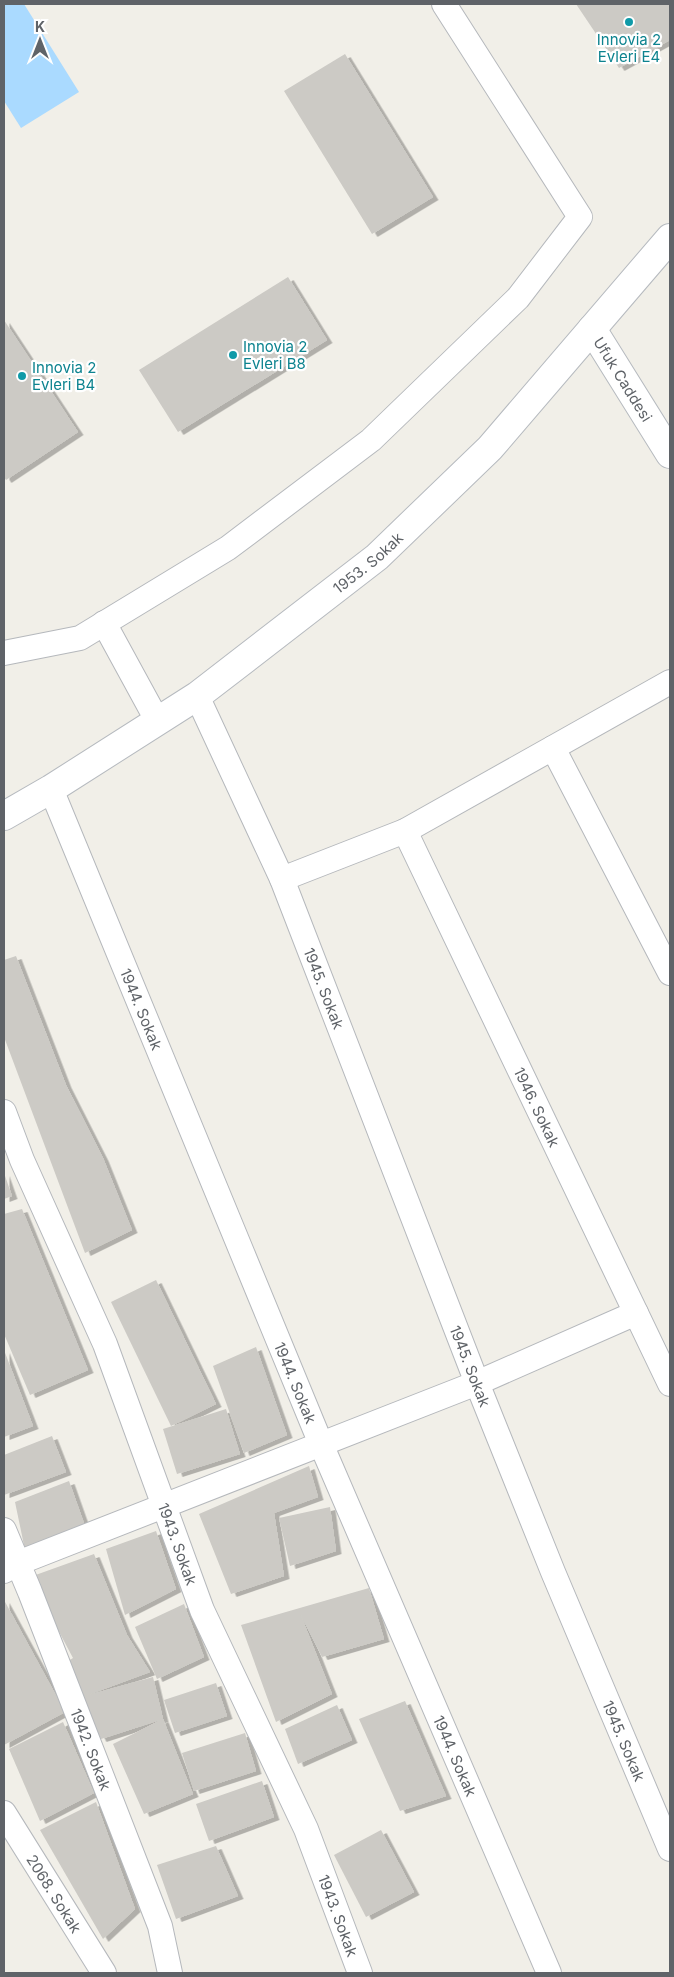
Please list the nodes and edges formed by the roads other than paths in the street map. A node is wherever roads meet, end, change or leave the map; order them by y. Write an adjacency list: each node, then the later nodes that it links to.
1 (444, 4): 5 (street)
2 (670, 238): 3 (main road, 1953. Sokak)
3 (592, 329): 4 (main road, Ufuk Caddesi); 8 (main road, 1953. Sokak)
4 (670, 454)
5 (104, 623): 6 (street); 9 (street)
6 (4, 653)
7 (670, 682): 10 (street)
8 (197, 696): 9 (main road, 1953. Sokak); 14 (street, 1945. Sokak)
9 (158, 722): 11 (main road, 1953. Sokak)
10 (553, 748): 13 (street); 15 (street)
11 (51, 789): 12 (main road, 1953. Sokak); 20 (street, 1944. Sokak)
12 (4, 816)
13 (405, 831): 14 (street); 17 (street, 1946. Sokak)
14 (282, 878): 18 (street, 1945. Sokak)
15 (670, 972)
16 (4, 1112): 21 (street, 1943. Sokak)
17 (636, 1313): 18 (street); 19 (street, 1946. Sokak)
18 (477, 1383): 20 (street); 25 (street, 1945. Sokak)
19 (670, 1384)
20 (321, 1444): 21 (street); 29 (street, 1944. Sokak)
21 (164, 1506): 23 (street); 28 (street, 1943. Sokak)
22 (4, 1530): 23 (street, 1942. Sokak)
23 (11, 1567): 27 (street, 1942. Sokak)
24 (4, 1813): 26 (street, 2068. Sokak)
25 (670, 1849)
26 (104, 1973)
27 (170, 1973)
28 (360, 1973)
29 (549, 1973)

